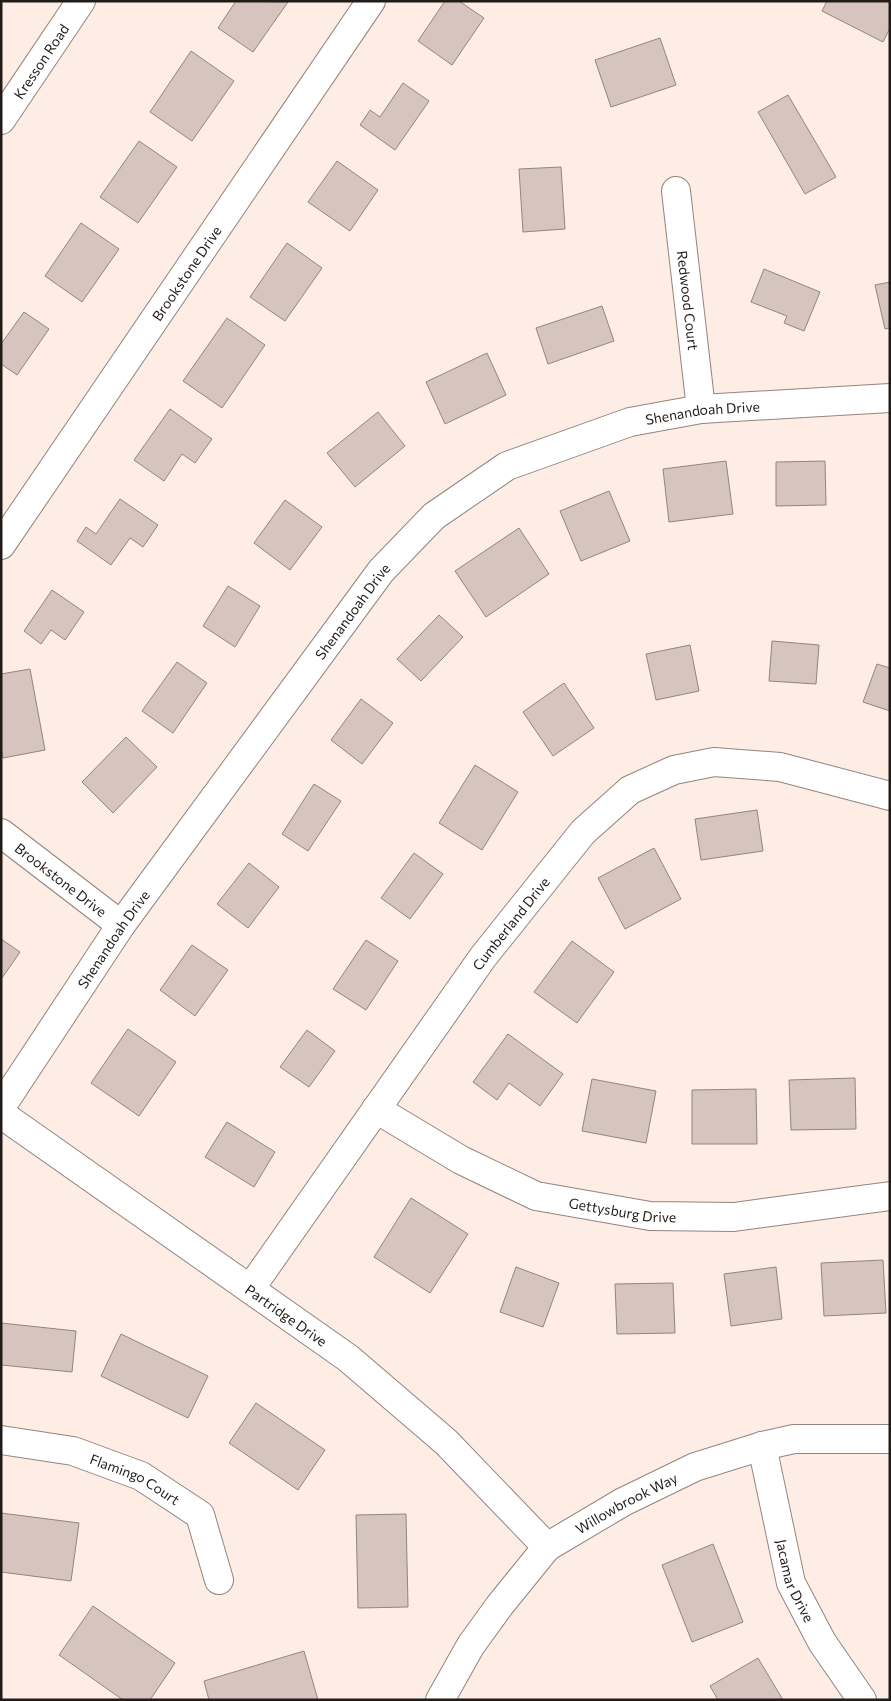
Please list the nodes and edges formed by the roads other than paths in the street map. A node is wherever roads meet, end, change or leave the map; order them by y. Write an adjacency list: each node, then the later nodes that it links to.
1 (81, 1): 3 (street, Kresson Road)
2 (372, 1): 7 (street, Brookstone Drive)
3 (1, 120)
4 (676, 191): 6 (street, Redwood Court)
5 (890, 398): 6 (street, Shenandoah Drive)
6 (701, 409): 10 (street, Shenandoah Drive)
7 (1, 545)
8 (890, 796): 12 (street, Cumberland Drive)
9 (1, 833): 10 (street, Brookstone Drive)
10 (121, 925): 11 (street, Shenandoah Drive)
11 (1, 1107)
12 (376, 1109): 14 (street, Gettysburg Drive); 15 (street, Cumberland Drive)
13 (1, 1114): 15 (street, Partridge Drive)
14 (890, 1196)
15 (250, 1289): 19 (street, Partridge Drive)
16 (890, 1439): 18 (street, Willowbrook Way)
17 (1, 1440): 20 (street, Flamingo Court)
18 (762, 1446): 19 (street, Willowbrook Way); 22 (street, Jacamar Drive)
19 (547, 1547): 21 (street, Willowbrook Way)
20 (218, 1580)
21 (440, 1700)
22 (862, 1700)

